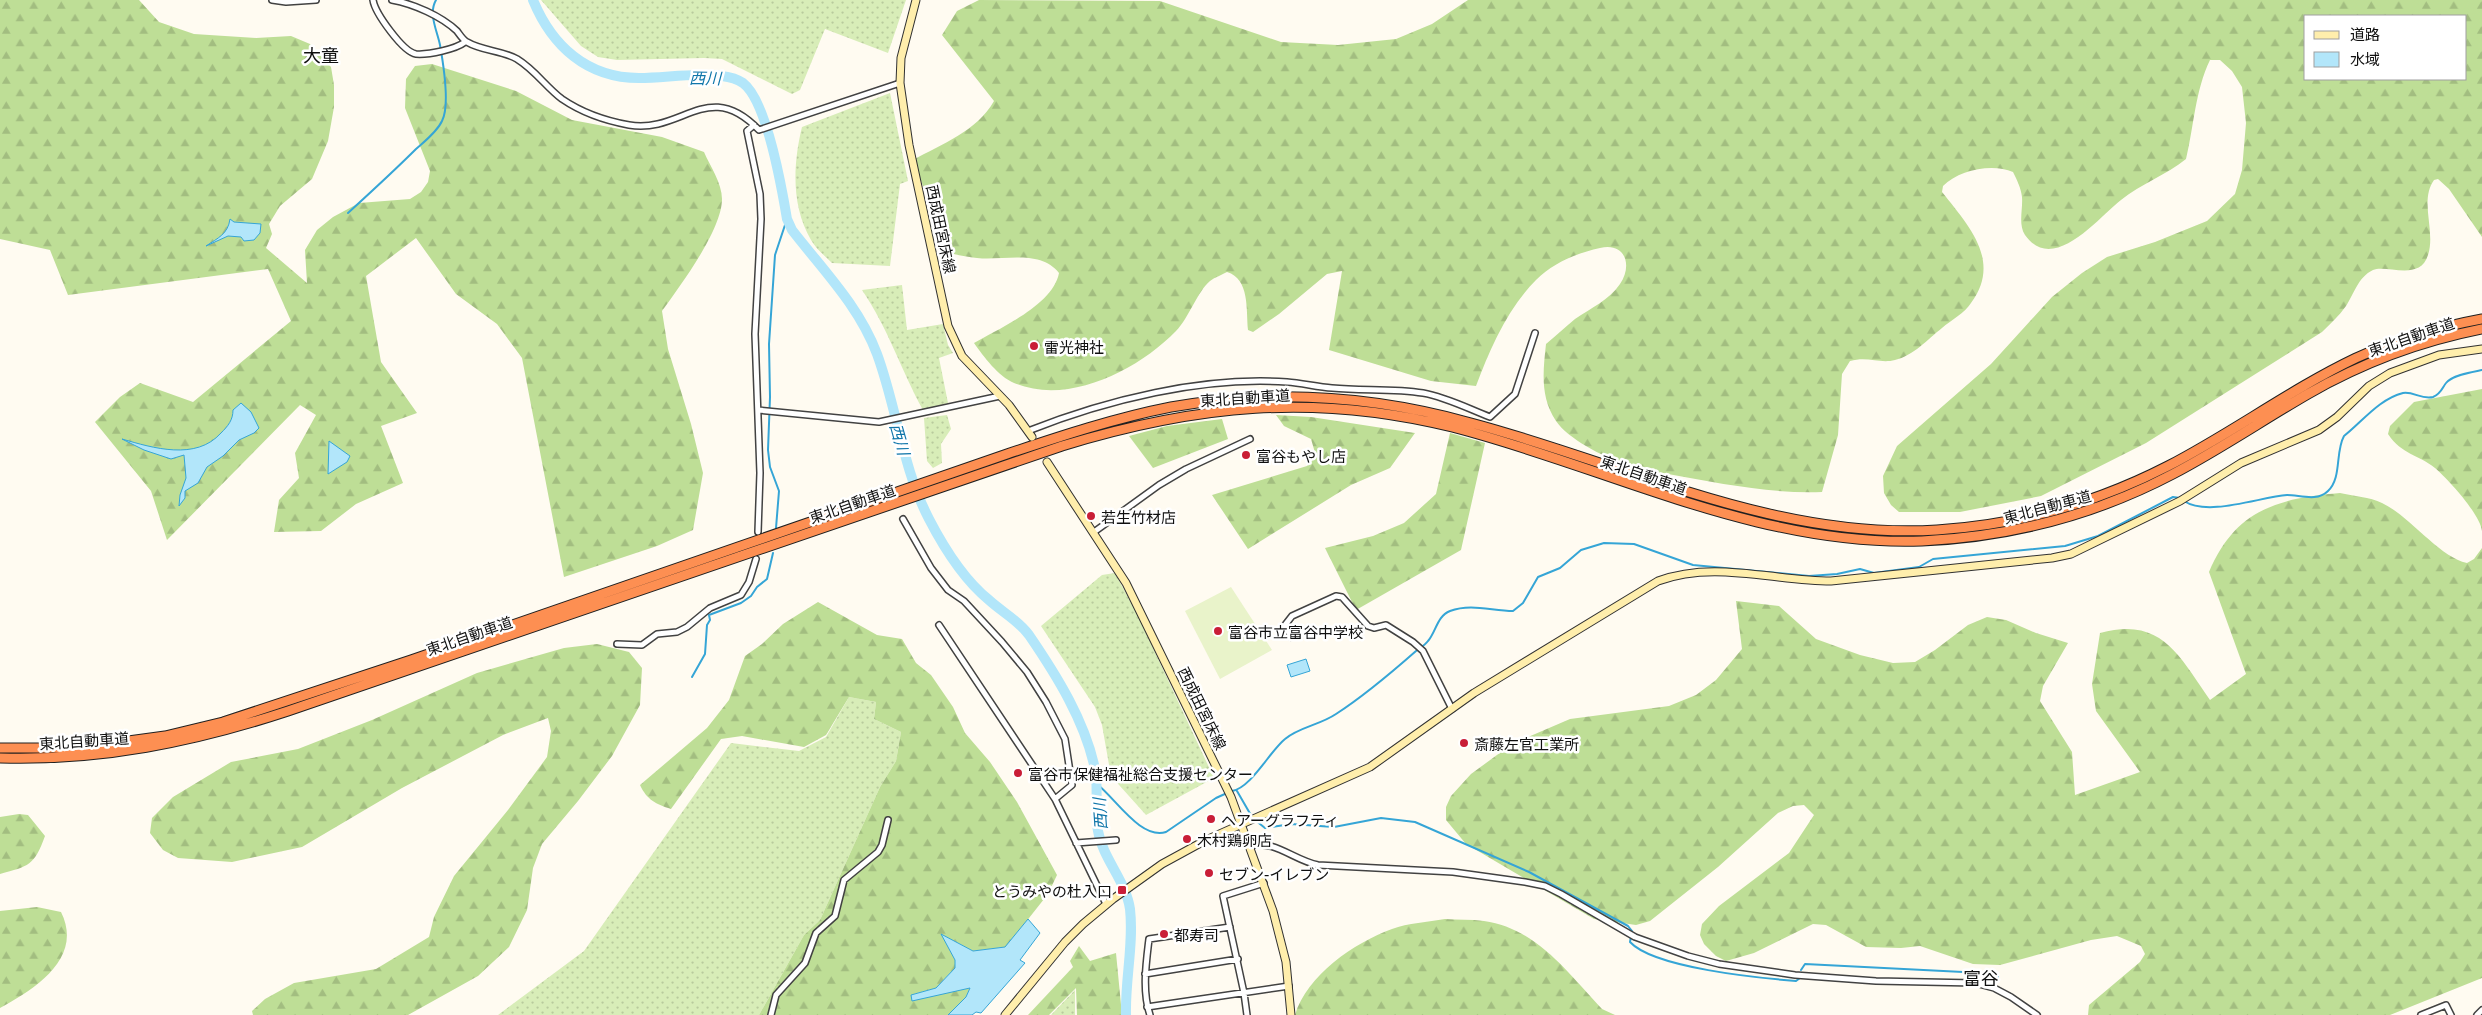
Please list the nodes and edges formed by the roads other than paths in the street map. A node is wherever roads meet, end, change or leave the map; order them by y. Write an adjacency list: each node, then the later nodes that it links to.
1 (272, 0): 2 (street)
2 (316, 0)
3 (373, 0): 6 (street)
4 (392, 0): 6 (street)
5 (916, 0): 7 (street, 西成田宮床線)
6 (465, 42): 8 (street)
7 (900, 83): 8 (street); 13 (street, 西成田宮床線)
8 (754, 125): 14 (street)
9 (2482, 319): 18 (highway, 東北自動車道)
10 (2482, 329): 18 (highway, 東北自動車道)
11 (1535, 333): 15 (street)
12 (2482, 350): 27 (street)
13 (1000, 396): 14 (street); 15 (street, 西成田宮床線)
14 (758, 410): 21 (street)
15 (1030, 434)
16 (1250, 439): 22 (street)
17 (1047, 462): 22 (street, 西成田宮床線)
18 (932, 485): 19 (highway, 東北自動車道)
19 (905, 494): 28 (highway, 東北自動車道); 29 (highway, 東北自動車道)
20 (904, 519): 30 (street)
21 (758, 532)
22 (1094, 532): 32 (street, 西成田宮床線)
23 (756, 559): 26 (street)
24 (939, 625): 30 (street)
25 (1291, 637): 27 (street)
26 (617, 644)
27 (1452, 709): 32 (street)
28 (0, 748)
29 (0, 758)
30 (1055, 799): 34 (street)
31 (888, 820): 45 (street)
32 (1242, 824): 35 (street, 西成田宮床線); 37 (street)
33 (1116, 840): 34 (street)
34 (1076, 843): 37 (street)
35 (1250, 846): 36 (street, 西成田宮床線); 50 (street)
36 (1264, 883): 38 (street); 41 (street, 西成田宮床線)
37 (1106, 904): 46 (street)
38 (1230, 927): 39 (street); 40 (street)
39 (1238, 959): 40 (street); 42 (street)
40 (1146, 974): 43 (street)
41 (1289, 986): 42 (street); 49 (street, 西成田宮床線)
42 (1244, 993): 43 (street); 48 (street)
43 (1147, 1007): 47 (street)
44 (2482, 1010): 53 (street)
45 (770, 1015)
46 (1006, 1015)
47 (1150, 1015)
48 (1247, 1015)
49 (1290, 1015)
50 (2037, 1015)
51 (2421, 1015): 52 (street)
52 (2451, 1015)
53 (2477, 1015)

